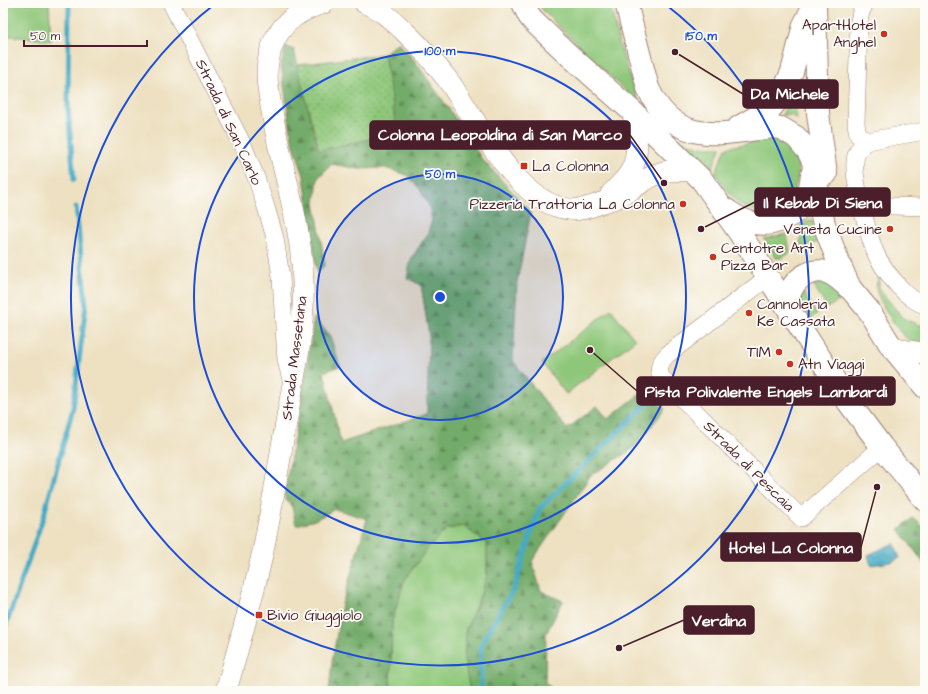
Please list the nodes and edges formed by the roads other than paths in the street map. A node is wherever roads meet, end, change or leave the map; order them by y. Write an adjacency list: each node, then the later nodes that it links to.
1 (171, 3): 26 (street, Strada di San Carlo)
2 (324, 3): 26 (street, Strada Massetana)
3 (365, 3): 15 (street)
4 (522, 3): 8 (main road)
5 (626, 3): 11 (main road)
6 (815, 3): 9 (main road); 11 (main road)
7 (865, 3): 12 (street)
8 (633, 112): 14 (main road); 15 (street)
9 (818, 113): 13 (main road); 22 (main road)
10 (925, 131): 12 (street)
11 (727, 133): 13 (main road)
12 (867, 141): 16 (street)
13 (813, 161): 18 (main road); 20 (main road)
14 (693, 171): 15 (street); 18 (main road)
15 (603, 202)
16 (862, 205): 17 (street); 21 (street)
17 (925, 206)
18 (723, 207): 19 (main road)
19 (768, 277): 23 (main road); 28 (street, Strada di Pescaia)
20 (850, 288): 22 (main road); 23 (main road)
21 (925, 305)
22 (870, 312): 24 (main road)
23 (790, 313): 28 (main road)
24 (891, 346): 25 (street); 27 (main road)
25 (925, 353)
26 (293, 387): 30 (street, Strada Massetana)
27 (925, 387)
28 (882, 447): 29 (main road)
29 (925, 500)
30 (226, 691)

